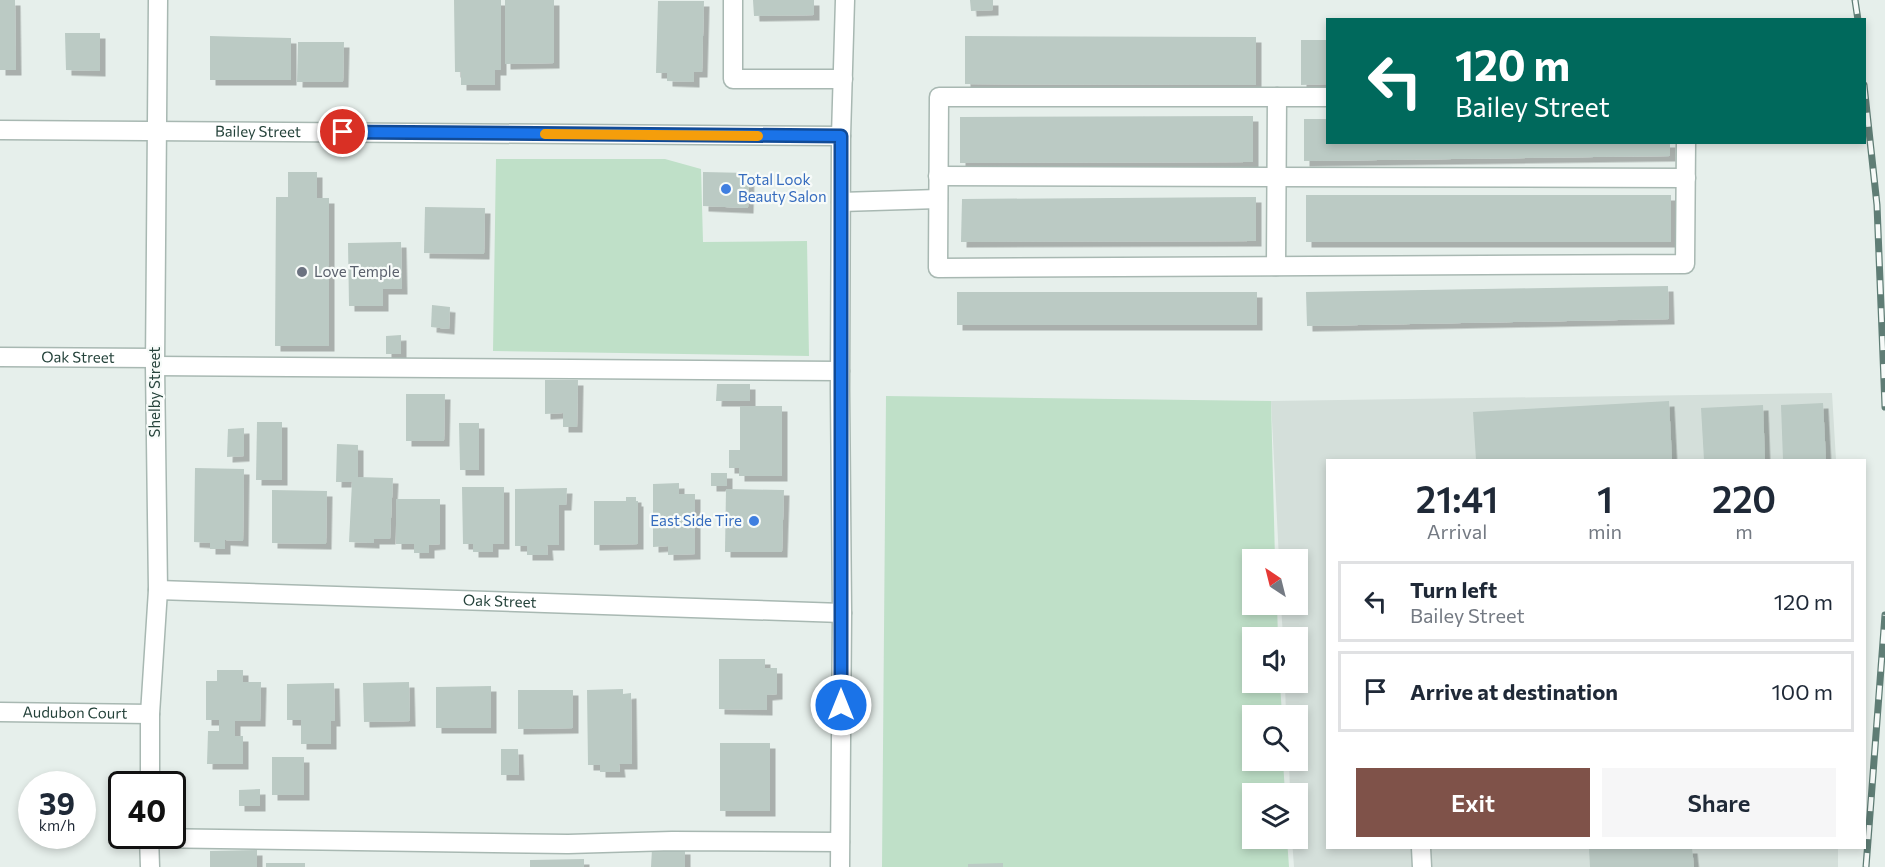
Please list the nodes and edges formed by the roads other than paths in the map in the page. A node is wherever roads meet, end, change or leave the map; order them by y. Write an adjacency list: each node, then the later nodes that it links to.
1 (158, 0): 8 (street, Shelby Street)
2 (734, 0): 4 (street)
3 (845, 0): 4 (street)
4 (843, 79): 9 (street)
5 (1277, 97): 6 (street); 11 (street); 12 (street)
6 (1326, 97)
7 (0, 130): 8 (street, Bailey Street)
8 (156, 130): 9 (street, Bailey Street); 18 (street, Shelby Street)
9 (841, 136): 15 (street)
10 (1686, 144): 13 (street)
11 (938, 176): 12 (street); 14 (street)
12 (1276, 177): 13 (street); 16 (street)
13 (1686, 178): 16 (street)
14 (938, 200): 15 (street); 16 (street)
15 (841, 202): 19 (street)
16 (1276, 267)
17 (0, 357): 18 (street, Oak Street)
18 (155, 362): 19 (street, Oak Street); 20 (street, Shelby Street)
19 (840, 371): 21 (street)
20 (158, 590): 21 (street, Oak Street); 23 (street, Shelby Street)
21 (842, 614): 26 (street)
22 (0, 712): 23 (street, Audubon Court)
23 (150, 714): 24 (street, Shelby Street)
24 (150, 771)
25 (186, 838): 26 (street)
26 (840, 842): 30 (street)
27 (150, 849): 29 (street)
28 (1421, 849): 31 (street)
29 (150, 867)
30 (840, 867)
31 (1422, 867)

